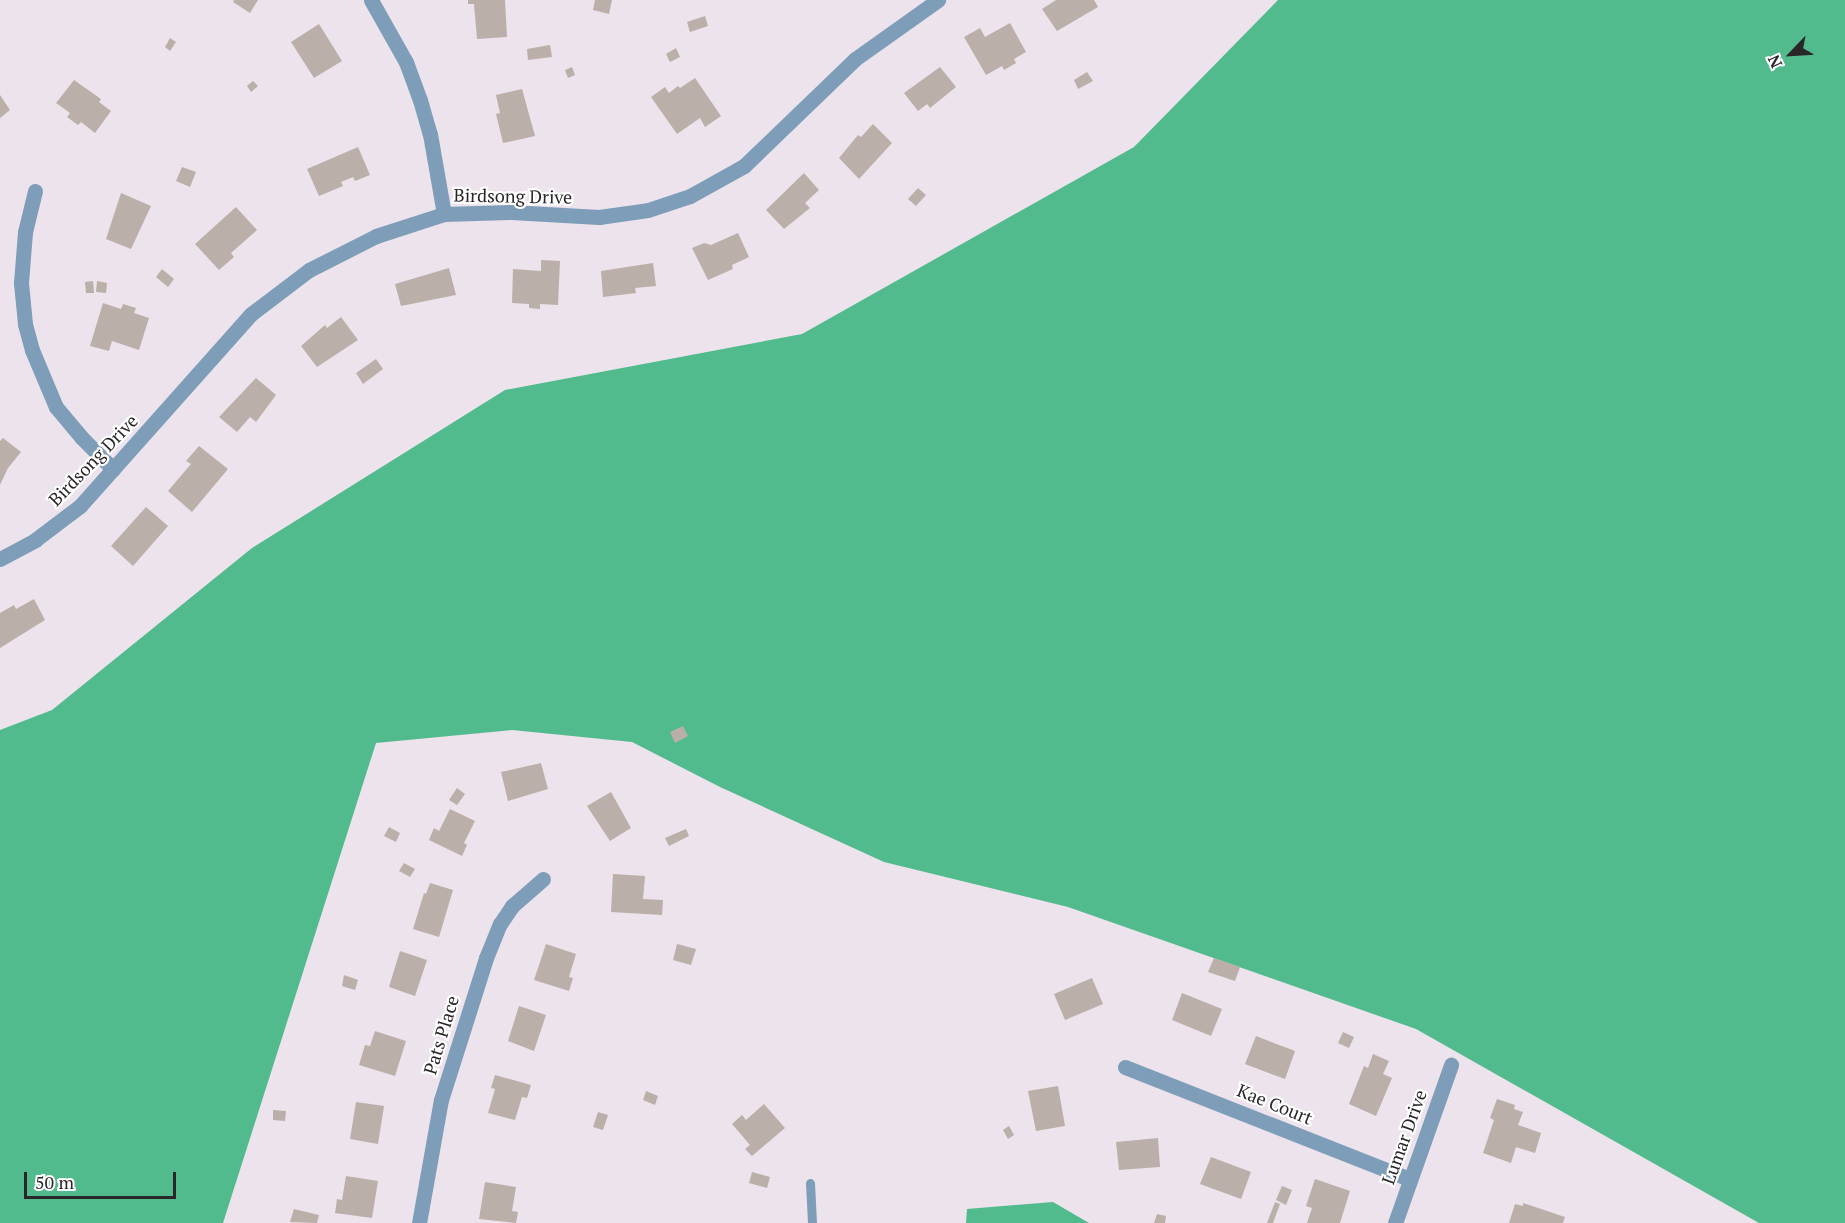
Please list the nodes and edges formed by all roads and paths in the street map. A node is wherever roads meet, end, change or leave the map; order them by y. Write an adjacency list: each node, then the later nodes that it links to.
1 (371, 0): 4 (street)
2 (938, 0): 4 (street, Birdsong Drive)
3 (35, 191): 5 (street)
4 (444, 214): 5 (street, Birdsong Drive)
5 (113, 469): 6 (street, Birdsong Drive)
6 (0, 559)
7 (543, 879): 12 (street, Pats Place)
8 (1451, 1065): 10 (street, Lumar Drive)
9 (1125, 1067): 10 (street, Kae Court)
10 (1409, 1179): 14 (street, Lumar Drive)
11 (810, 1183): 13 (lane)
12 (419, 1223)
13 (812, 1223)
14 (1395, 1223)

